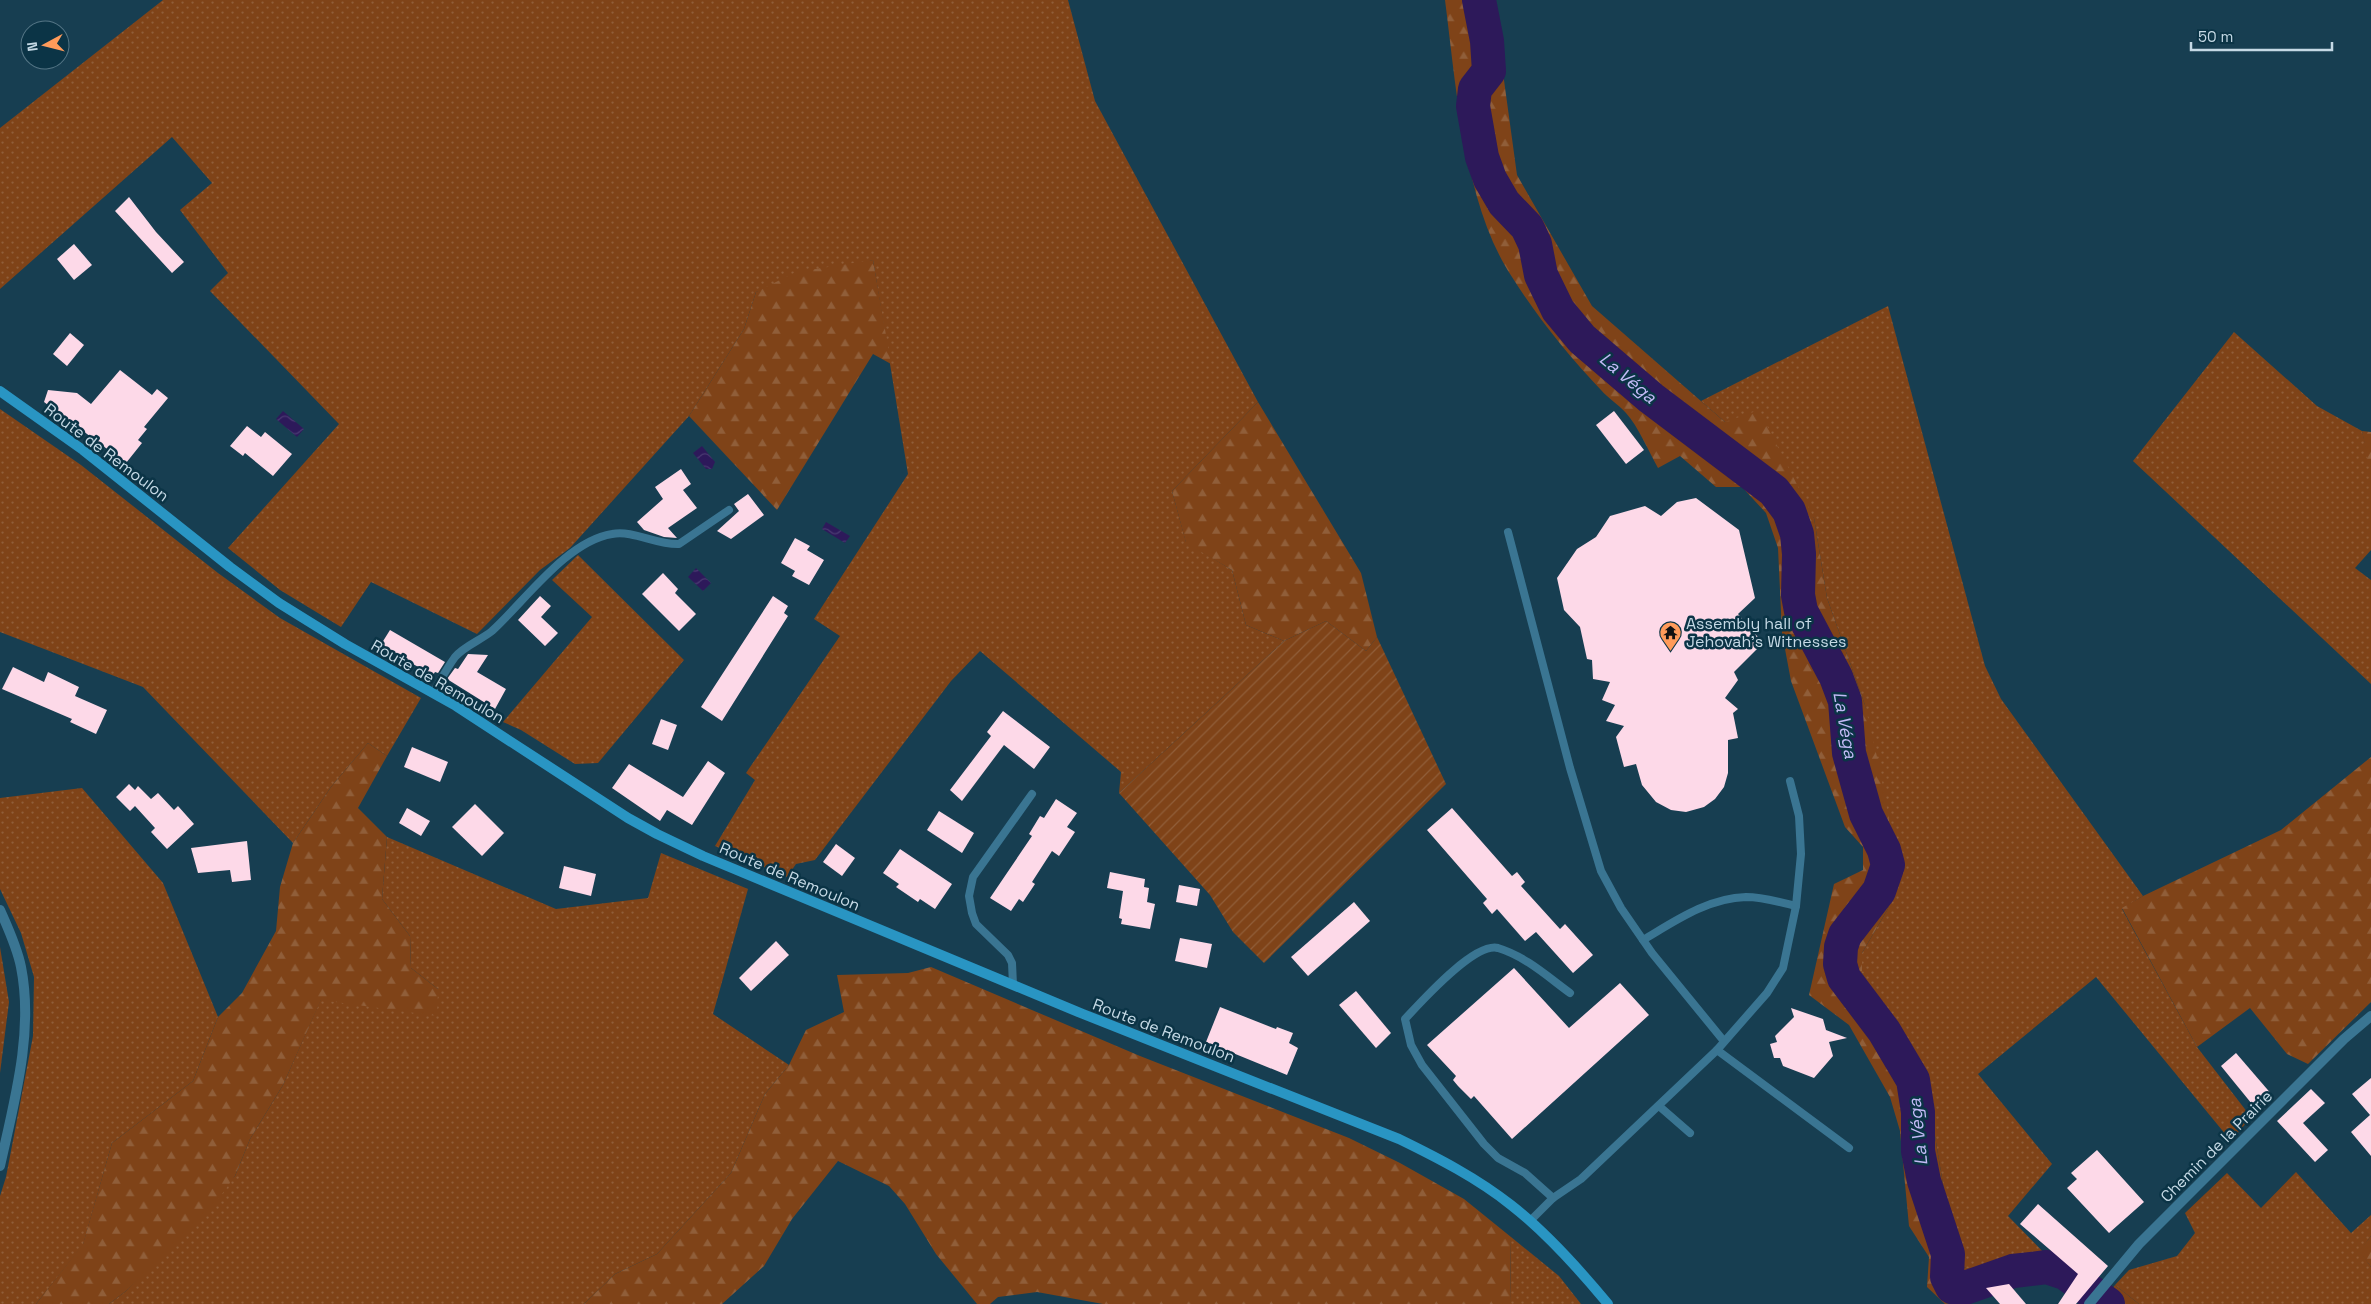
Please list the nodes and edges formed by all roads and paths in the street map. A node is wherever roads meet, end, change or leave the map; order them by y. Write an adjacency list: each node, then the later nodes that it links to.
1 (0, 391): 4 (main road, Route de Remoulon)
2 (729, 510): 4 (lane)
3 (1508, 532): 9 (lane)
4 (432, 692): 10 (main road, Route de Remoulon)
5 (1790, 781): 7 (lane)
6 (1032, 794): 10 (lane)
7 (1796, 906): 9 (lane); 13 (lane)
8 (0, 910): 18 (street)
9 (1643, 940): 13 (lane)
10 (1012, 985): 20 (main road, Route de Remoulon)
11 (1570, 993): 19 (lane)
12 (2371, 1016): 22 (street, Chemin de la Prairie)
13 (1723, 1040): 14 (lane)
14 (1716, 1050): 15 (lane); 17 (lane)
15 (1659, 1106): 16 (lane); 19 (lane)
16 (1690, 1133)
17 (1849, 1148)
18 (0, 1166)
19 (1553, 1198): 20 (lane)
20 (1530, 1221): 21 (main road, Route de Remoulon)
21 (1608, 1304)
22 (2089, 1304)

